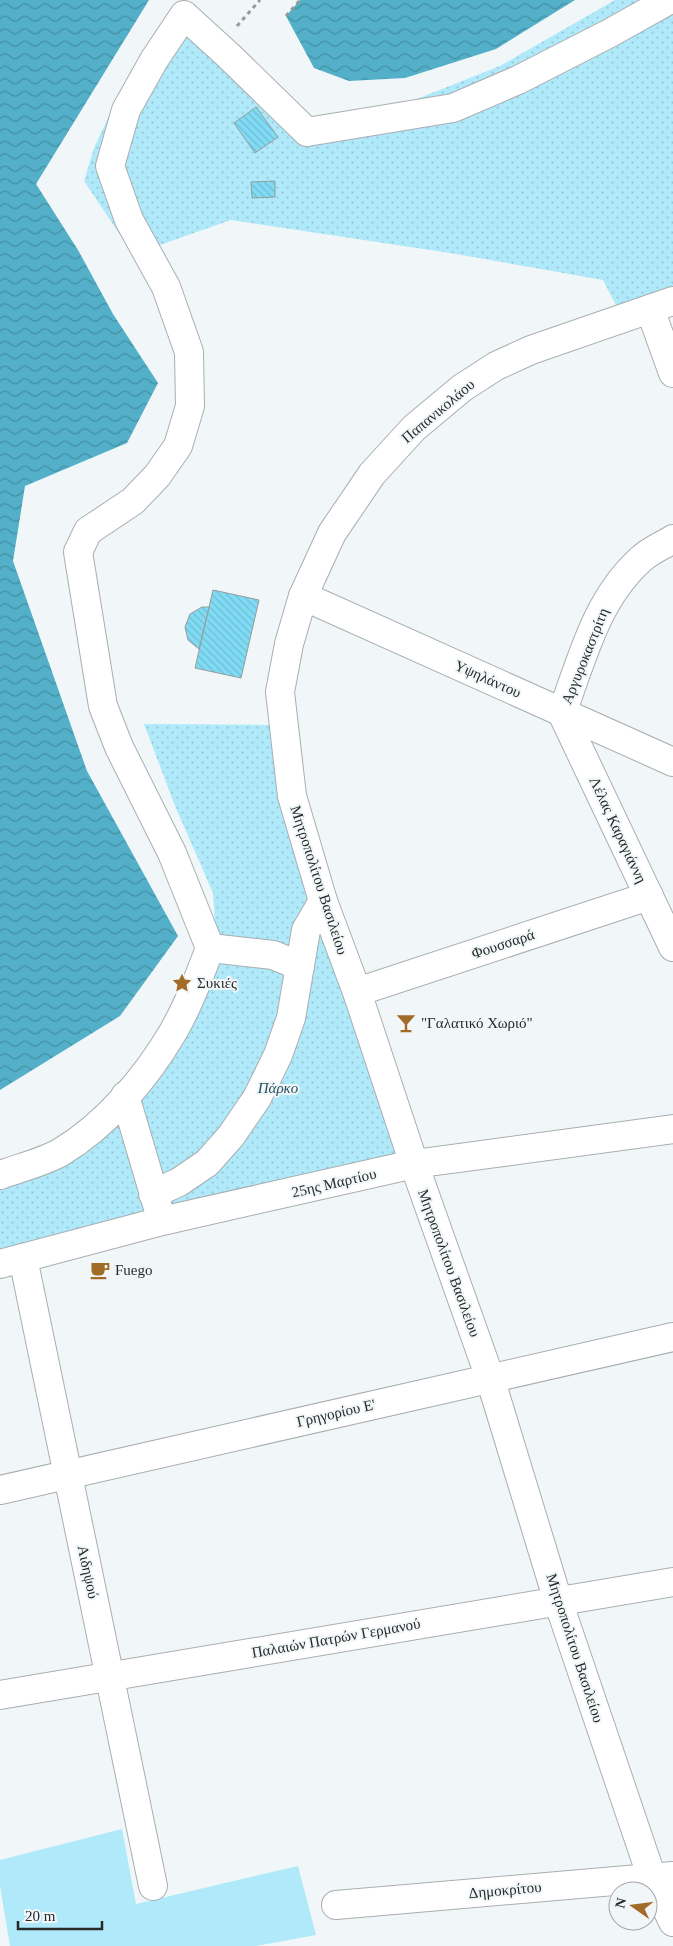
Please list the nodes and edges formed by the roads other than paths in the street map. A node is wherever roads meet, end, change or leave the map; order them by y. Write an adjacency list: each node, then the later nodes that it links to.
1 (669, 0): 11 (street)
2 (662, 305): 3 (street); 5 (street, Παπανικολάου)
3 (673, 373)
4 (673, 539): 6 (street, Αργυροκαστρίτη)
5 (303, 596): 6 (street, Υψηλάντου); 9 (street, Μητροπολίτου Βασιλείου)
6 (562, 713): 7 (street, Υψηλάντου); 8 (street, Λέλας Καραγιάννη)
7 (673, 762)
8 (649, 896): 10 (street, Λέλας Καραγιάννη); 13 (street, Φουσσαρά)
9 (323, 900): 12 (street); 13 (street, Μητροπολίτου Βασιλείου)
10 (673, 947)
11 (210, 948): 12 (street); 14 (street)
12 (300, 966): 18 (street)
13 (357, 992): 16 (street, Μητροπολίτου Βασιλείου)
14 (125, 1096): 17 (street); 18 (street)
15 (673, 1129): 16 (street, 25ης Μαρτίου)
16 (414, 1164): 19 (street, 25ης Μαρτίου); 22 (street, Μητροπολίτου Βασιλείου)
17 (0, 1176)
18 (152, 1194): 19 (street)
19 (162, 1222): 20 (street, 25ης Μαρτίου)
20 (12, 1261): 23 (street, Αιδηψού)
21 (673, 1337): 22 (street, Γρηγορίου Ε')
22 (490, 1378): 23 (street, Γρηγορίου Ε'); 26 (street, Μητροπολίτου Βασιλείου)
23 (68, 1474): 24 (street, Γρηγορίου Ε'); 27 (street, Αιδηψού)
24 (0, 1490)
25 (673, 1582): 26 (street, Παλαιών Πατρών Γερμανού)
26 (558, 1601): 27 (street, Παλαιών Πατρών Γερμανού); 29 (street, Μητροπολίτου Βασιλείου)
27 (110, 1677): 28 (street, Παλαιών Πατρών Γερμανού); 30 (street, Αιδηψού)
28 (0, 1695)
29 (663, 1877): 31 (street, Δημοκρίτου); 32 (street, Μητροπολίτου Βασιλείου)
30 (153, 1886)
31 (336, 1905)
32 (673, 1922)

